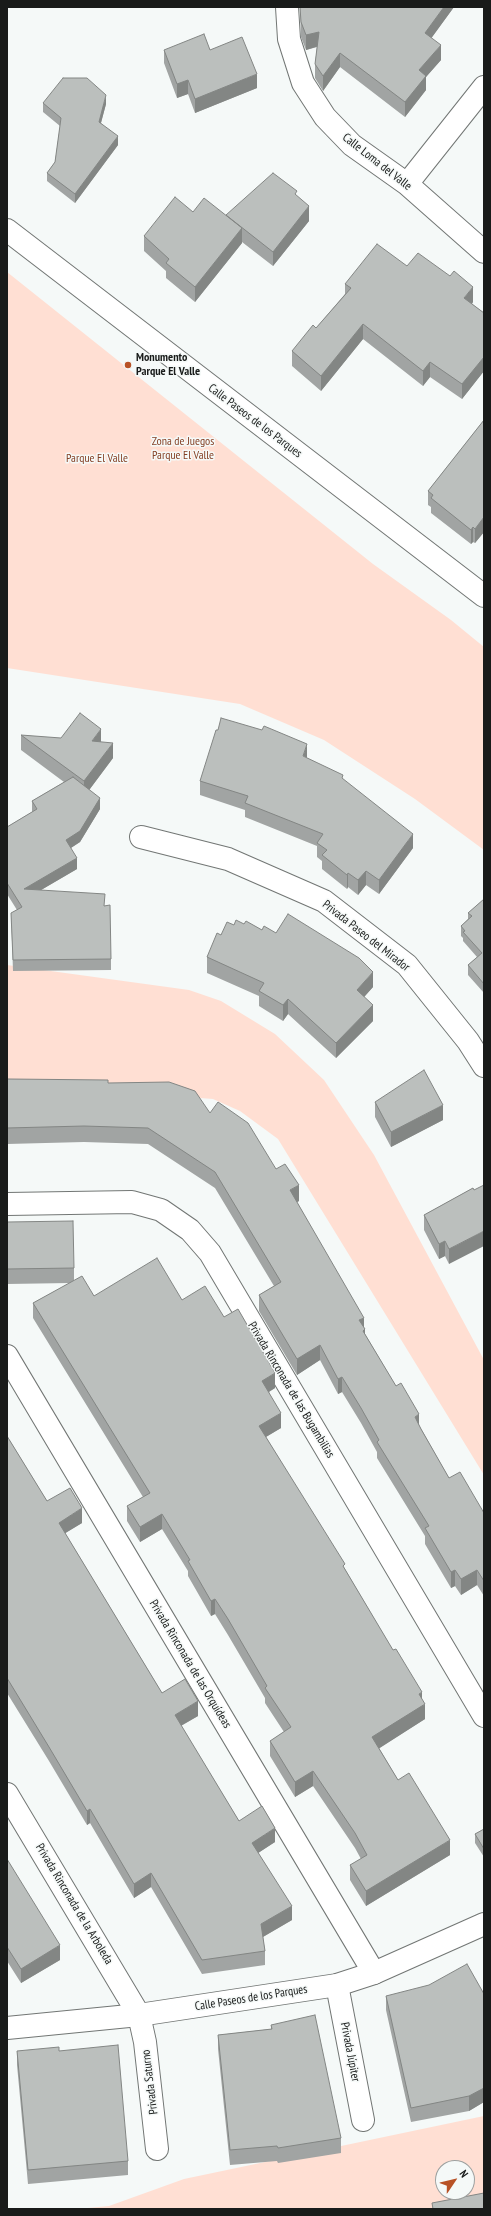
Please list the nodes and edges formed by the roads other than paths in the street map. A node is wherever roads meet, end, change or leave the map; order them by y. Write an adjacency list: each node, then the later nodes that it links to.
1 (287, 7): 3 (street, Calle Loma del Valle)
2 (484, 87): 3 (street)
3 (407, 184): 5 (street, Calle Loma del Valle)
4 (7, 230): 6 (street, Calle Paseos de los Parques)
5 (484, 252)
6 (484, 596)
7 (141, 837): 8 (street, Privada Paseo del Mirador)
8 (484, 1066)
9 (7, 1204): 11 (street, Privada Rinconada de las Bugambilias)
10 (7, 1356): 14 (street, Privada Rinconada de las Orquídeas)
11 (484, 1716)
12 (7, 1794): 16 (street, Privada Rinconada de la Arboleda)
13 (484, 1924): 14 (street, Calle Paseos de los Parques)
14 (374, 1973): 15 (street, Calle Paseos de los Parques)
15 (337, 1984): 16 (street, Calle Paseos de los Parques); 18 (street, Privada Júpiter)
16 (139, 2015): 17 (street, Calle Paseos de los Parques); 19 (street, Privada Saturno)
17 (7, 2028)
18 (362, 2120)
19 (157, 2149)

